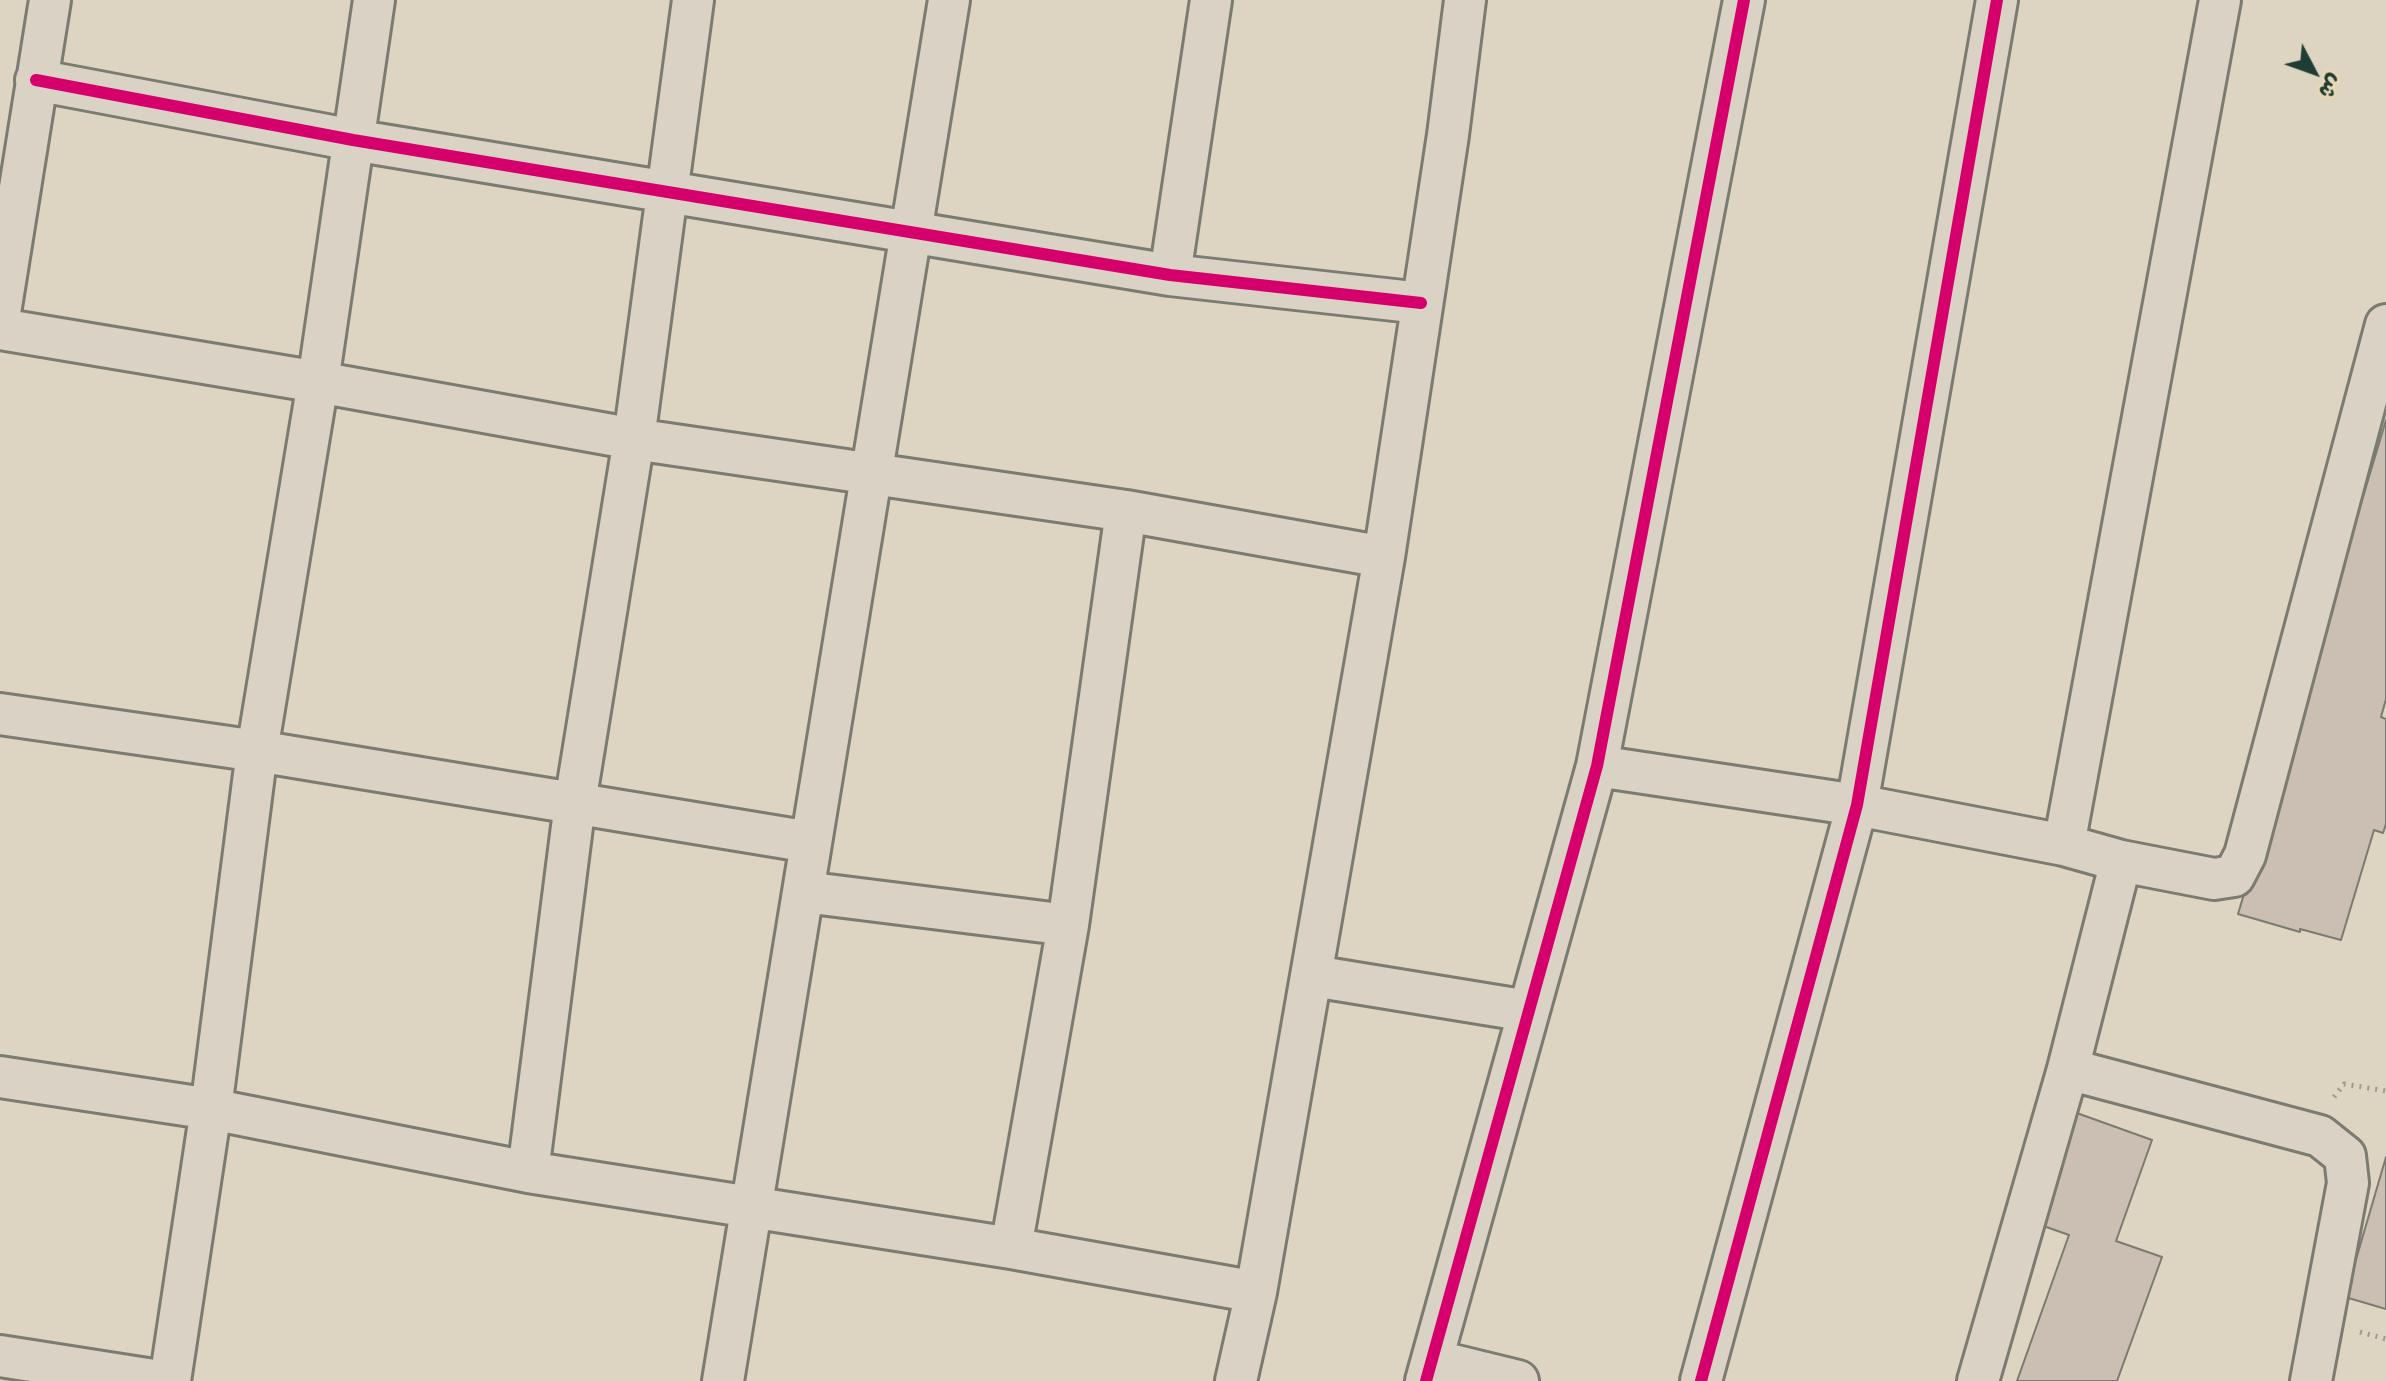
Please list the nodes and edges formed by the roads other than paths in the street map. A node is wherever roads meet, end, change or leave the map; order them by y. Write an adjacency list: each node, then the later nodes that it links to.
1 (50, 0): 10 (street)
2 (374, 0): 11 (street)
3 (693, 0): 12 (street)
4 (949, 0): 13 (street)
5 (1211, 0): 14 (street)
6 (1465, 0): 15 (street)
7 (1744, 0): 26 (street)
8 (1997, 0): 28 (street)
9 (2220, 0): 30 (street)
10 (36, 80): 11 (street); 16 (street)
11 (353, 140): 12 (street); 19 (street)
12 (667, 192): 13 (street); 20 (street)
13 (911, 232): 14 (street); 21 (street)
14 (1170, 275): 15 (street)
15 (1421, 303): 23 (street)
16 (0, 313)
17 (2386, 325): 31 (street)
18 (0, 329): 19 (street)
19 (318, 382): 20 (street); 25 (street)
20 (634, 439): 21 (street); 27 (street)
21 (873, 474): 22 (street); 29 (street)
22 (1126, 511): 23 (street); 33 (street)
23 (1384, 557): 34 (street)
24 (0, 714): 25 (street)
25 (257, 751): 27 (street); 38 (street)
26 (1597, 766): 28 (street); 35 (street)
27 (575, 803): 29 (street); 39 (street)
28 (1857, 805): 30 (street); 51 (street)
29 (810, 842): 32 (street)
30 (2064, 845): 31 (street)
31 (2121, 861): 36 (street)
32 (804, 892): 33 (street); 40 (street)
33 (1068, 925): 41 (street)
34 (1313, 976): 35 (street); 42 (street)
35 (1528, 1011): 44 (street)
36 (2068, 1069): 52 (street); 53 (street)
37 (0, 1077): 38 (street)
38 (211, 1109): 39 (street); 47 (street)
39 (528, 1172): 40 (street)
40 (751, 1208): 41 (street); 48 (street)
41 (1011, 1248): 42 (street)
42 (1256, 1292): 49 (street)
43 (0, 1356): 45 (street)
44 (1429, 1370): 50 (street)
45 (78, 1375): 46 (street)
46 (160, 1381)
47 (170, 1381)
48 (723, 1381)
49 (1236, 1381)
50 (1518, 1381)
51 (1701, 1381)
52 (1978, 1381)
53 (2311, 1381)

